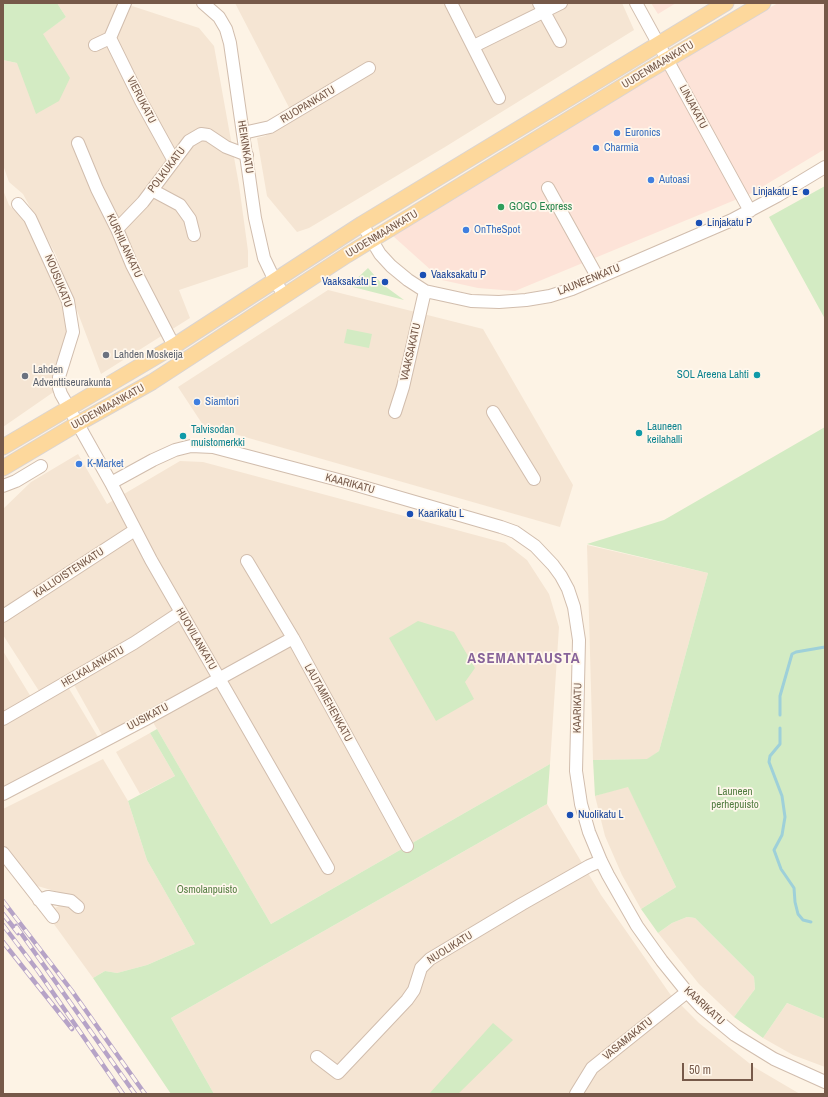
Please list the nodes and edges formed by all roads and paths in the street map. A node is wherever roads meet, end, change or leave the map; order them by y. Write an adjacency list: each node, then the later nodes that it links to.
1 (125, 3): 9 (street)
2 (203, 3): 17 (street, HEIKINKATU)
3 (451, 3): 13 (street)
4 (561, 3): 8 (street)
5 (636, 3): 11 (street, LINJAKATU)
6 (726, 3): 11 (main road, UUDENMAANKATU)
7 (763, 3): 14 (main road, UUDENMAANKATU)
8 (542, 8): 10 (street); 13 (street)
9 (110, 38): 12 (street); 20 (street, VIERUKATU)
10 (560, 41)
11 (659, 44): 14 (street, LINJAKATU); 26 (main road, UUDENMAANKATU)
12 (95, 45)
13 (474, 46): 16 (street)
14 (668, 59): 25 (street, LINJAKATU); 29 (main road, UUDENMAANKATU)
15 (369, 68): 17 (street, RUOPANKATU)
16 (499, 98)
17 (243, 133): 19 (street, HEIKINKATU)
18 (78, 143): 27 (street, KURHILANKATU)
19 (247, 155): 20 (street, POLKUKATU); 31 (street, HEIKINKATU)
20 (174, 161): 23 (street, POLKUKATU)
21 (825, 168): 25 (street, LAUNEENKATU)
22 (548, 188): 30 (street)
23 (152, 190): 27 (street, POLKUKATU); 28 (street)
24 (18, 204): 35 (street, NOUSUKATU)
25 (750, 211): 30 (street, LAUNEENKATU)
26 (362, 224): 29 (street, LAUNEENKATU); 31 (main road, UUDENMAANKATU)
27 (117, 230): 34 (street, KURHILANKATU)
28 (194, 235)
29 (371, 241): 32 (street, LAUNEENKATU); 33 (main road, UUDENMAANKATU)
30 (598, 278): 32 (street, LAUNEENKATU)
31 (275, 281): 33 (street, HEIKINKATU); 34 (main road, UUDENMAANKATU)
32 (425, 291): 36 (street, VAAKSAKATU)
33 (284, 295): 38 (main road, UUDENMAANKATU)
34 (174, 346): 35 (main road, UUDENMAANKATU)
35 (68, 408): 38 (street, HUOVILANKATU); 39 (main road, UUDENMAANKATU)
36 (395, 412)
37 (493, 412): 42 (street)
38 (77, 424): 41 (main road, UUDENMAANKATU); 44 (street, HUOVILANKATU)
39 (3, 448)
40 (40, 466): 43 (street)
41 (3, 468)
42 (534, 479)
43 (4, 483)
44 (111, 483): 45 (street, HUOVILANKATU); 55 (street, KAARIKATU)
45 (135, 530): 47 (street, HUOVILANKATU); 48 (street, KALLIOISTENKATU)
46 (247, 561): 49 (street, LAUTAMIEHENKATU)
47 (181, 612): 50 (street, HUOVILANKATU); 51 (street, HELKALANKATU)
48 (3, 616)
49 (292, 638): 50 (street, UUSIKATU); 53 (street, LAUTAMIEHENKATU)
50 (219, 679): 52 (street, UUSIKATU); 56 (street, HUOVILANKATU)
51 (3, 719)
52 (3, 794)
53 (407, 846)
54 (3, 853): 57 (street)
55 (601, 861): 60 (street, KAARIKATU); 61 (street, NUOLIKATU)
56 (328, 868)
57 (39, 900): 58 (street); 59 (street)
58 (78, 907)
59 (53, 917)
60 (687, 992): 62 (street, KAARIKATU); 63 (street, VASAMAKATU)
61 (317, 1057)
62 (825, 1082)
63 (576, 1094)

